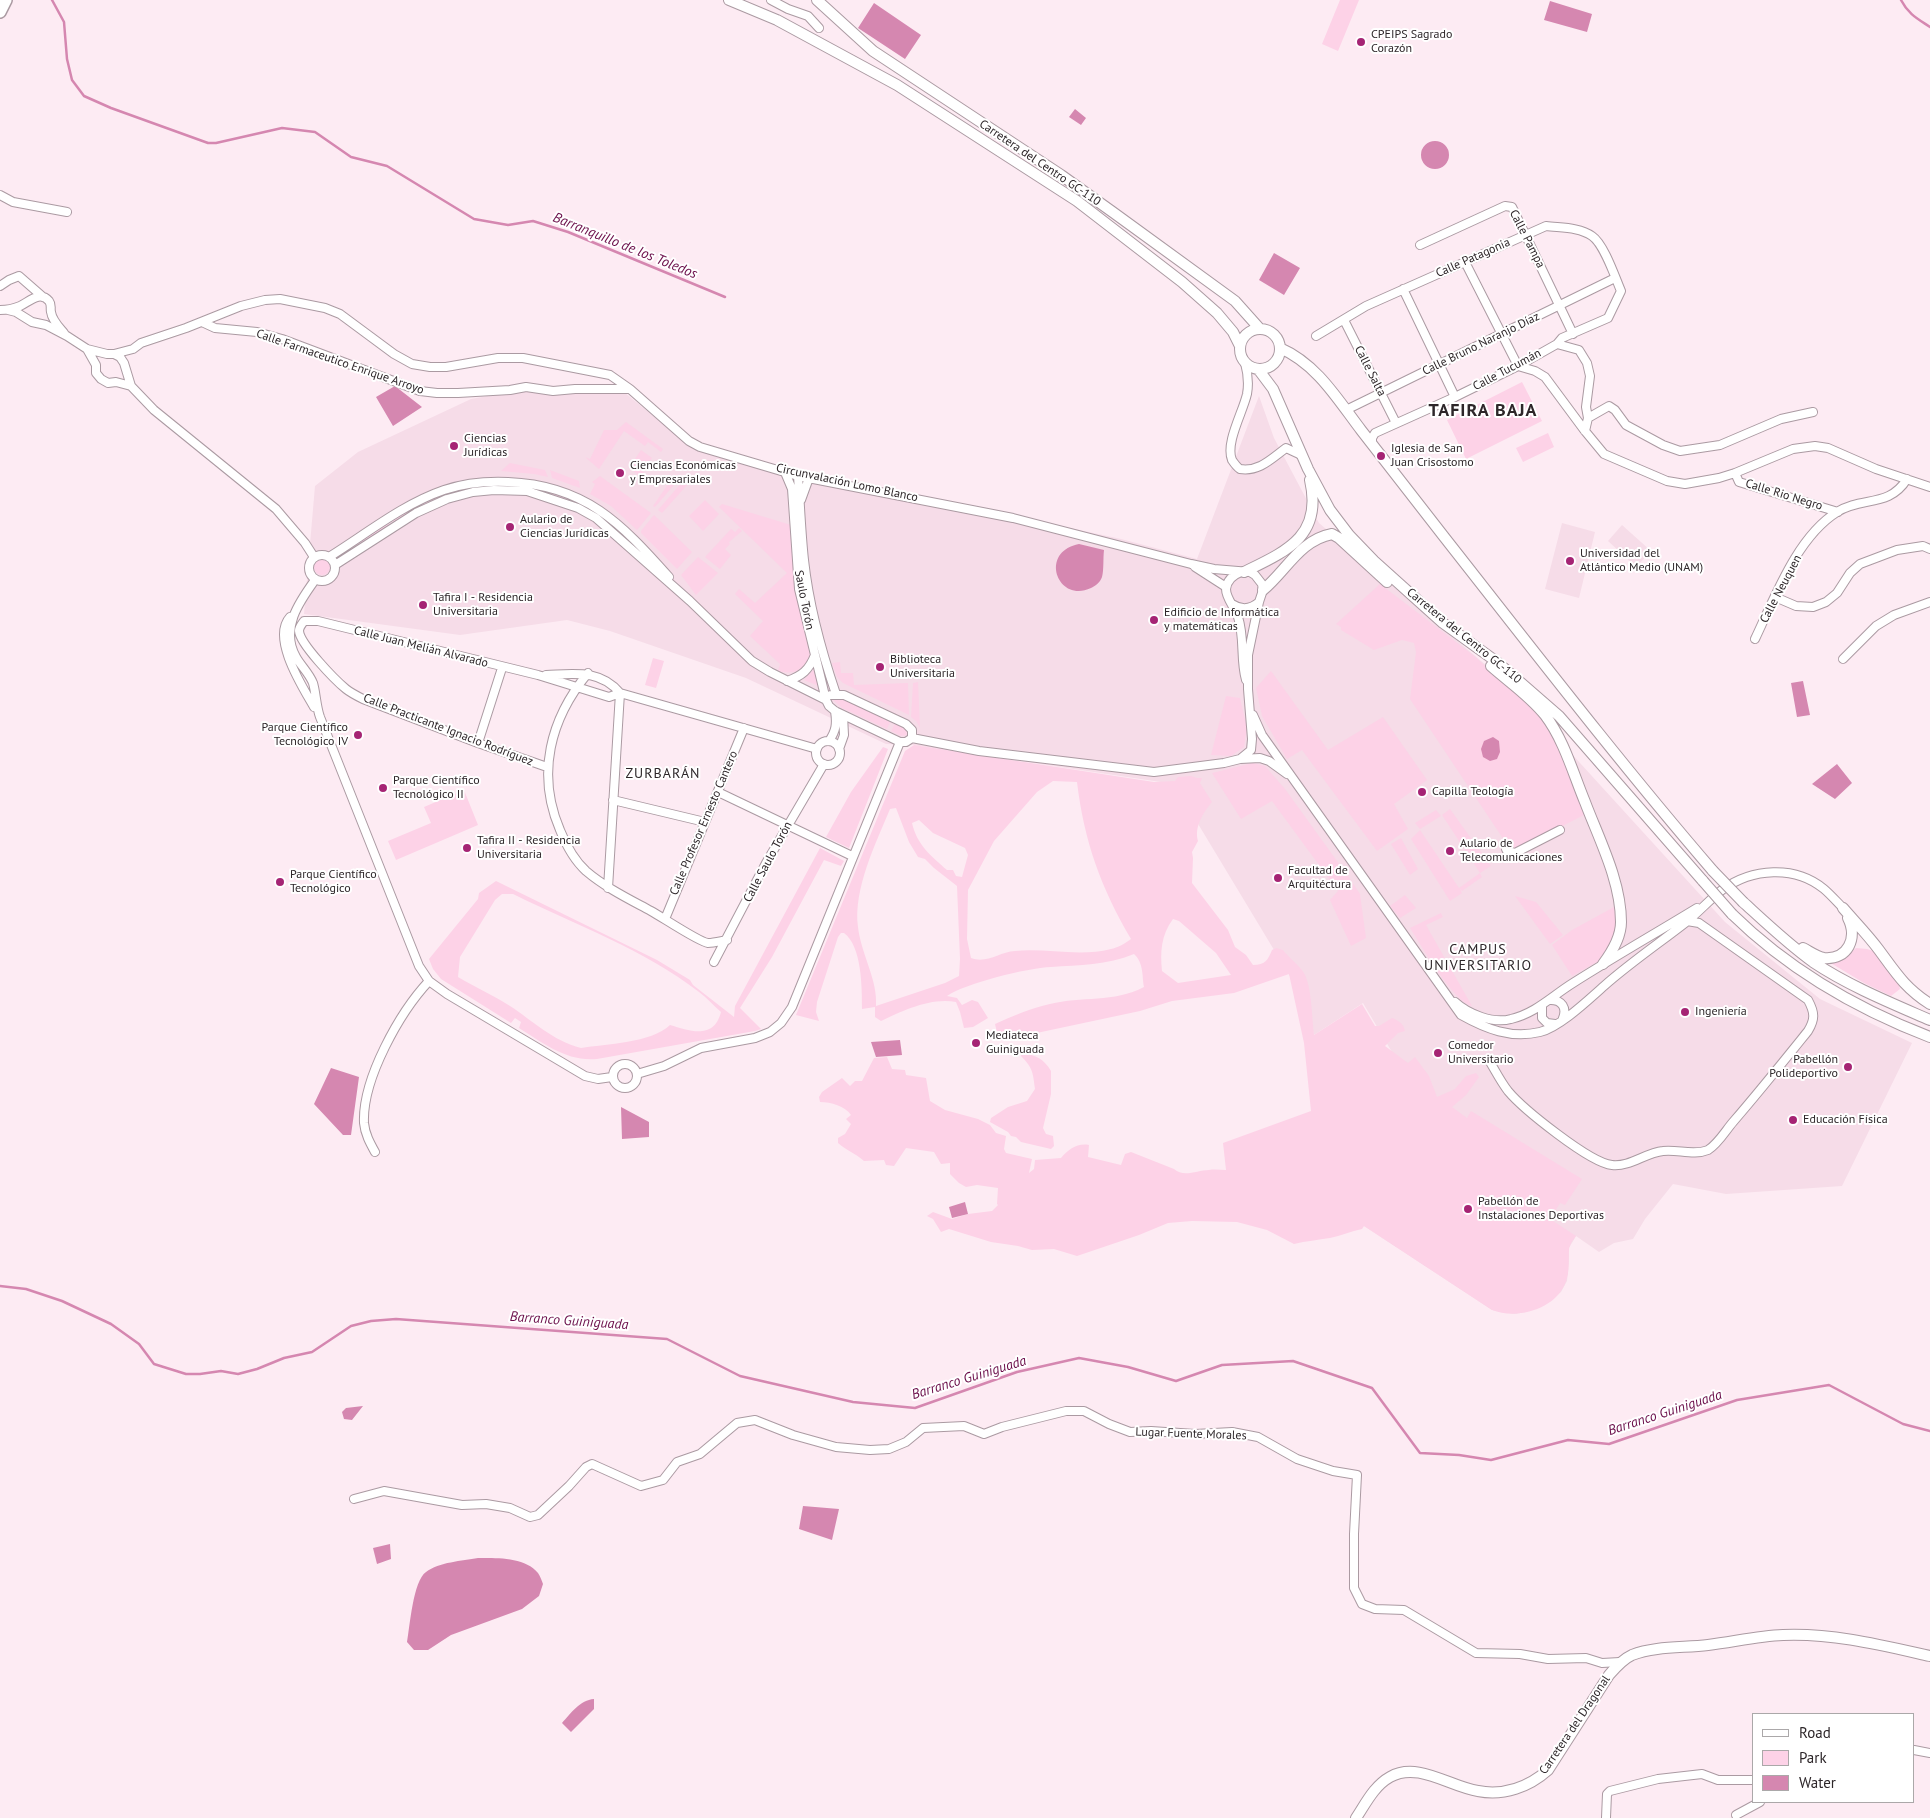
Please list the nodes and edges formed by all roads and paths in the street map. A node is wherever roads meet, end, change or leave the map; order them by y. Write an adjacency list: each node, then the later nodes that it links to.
1 (5, 0): 5 (highway); 6 (highway)
2 (729, 0): 29 (main road, Carretera del Centro GC-110)
3 (771, 0): 7 (street)
4 (817, 0): 23 (main road, Carretera del Centro GC-110)
5 (0, 4)
6 (0, 12)
7 (819, 28)
8 (0, 195): 9 (street)
9 (67, 212)
10 (1525, 235): 11 (street, Calle Pampa); 12 (street, Calle Patagonia); 13 (street, Calle Patagonia); 19 (street, Calle Pampa)
11 (1420, 245)
12 (1465, 262): 16 (street, Calle Patagonia); 24 (street)
13 (1615, 278): 19 (street, Calle Bruno Naranjo Díaz); 25 (street, Calle Tucumán)
14 (27, 282): 15 (street); 17 (street); 18 (street)
15 (0, 286)
16 (1402, 289): 21 (street, Calle Patagonia); 35 (street)
17 (43, 297): 18 (street); 26 (street)
18 (30, 301): 20 (street)
19 (1559, 304): 24 (street, Calle Bruno Naranjo Díaz); 25 (street, Calle Pampa)
20 (4, 310): 26 (street)
21 (1344, 320): 27 (street, Calle Patagonia); 42 (street, Calle Salta)
22 (202, 322): 32 (street, Circunvalación Lomo Blanco); 41 (street, Calle Farmaceutico Enrique Arroyo); 41 (street, Circunvalación Lomo Blanco)
23 (1260, 329): 29 (main road); 30 (main road)
24 (1501, 333): 35 (street, Calle Bruno Naranjo Díaz); 37 (street)
25 (1573, 334): 28 (street, Calle Tucumán)
26 (67, 336): 31 (street)
27 (1316, 336)
28 (1556, 344): 37 (street, Calle Tucumán); 46 (street)
29 (1240, 346): 34 (main road)
30 (1280, 348): 38 (main road); 44 (main road)
31 (87, 349): 33 (street); 39 (street)
32 (133, 349): 33 (street, Circunvalación Lomo Blanco); 36 (street)
33 (114, 354): 36 (street)
34 (1245, 363): 38 (main road); 50 (street)
35 (1439, 365): 42 (street, Calle Bruno Naranjo Díaz); 43 (street)
36 (125, 366): 39 (street); 40 (street)
37 (1518, 366): 43 (street, Calle Tucumán); 48 (street)
38 (1258, 369): 50 (main road, Carretera del Centro GC-110)
39 (116, 382): 40 (street)
40 (131, 386): 61 (street)
41 (630, 389): 51 (street, Circunvalación Lomo Blanco)
42 (1381, 392): 44 (street, Calle Bruno Naranjo Díaz); 47 (street, Calle Salta)
43 (1455, 397): 47 (street, Calle Tucumán)
44 (1346, 410): 49 (main road)
45 (1813, 412): 46 (street)
46 (1588, 418): 48 (street)
47 (1396, 423): 49 (street, Calle Tucumán)
48 (1585, 431): 53 (street)
49 (1372, 444): 113 (main road, bridge)
50 (1301, 455): 52 (main road, Carretera del Centro GC-110)
51 (784, 470): 54 (street, Circunvalación Lomo Blanco); 77 (street, Saulo Torón)
52 (1308, 470): 65 (main road); 75 (main road, Carretera del Centro GC-110)
53 (1734, 474): 56 (street); 59 (street, Calle Rio Negro)
54 (798, 476): 55 (street, Circunvalación Lomo Blanco); 58 (street, Saulo Torón)
55 (809, 478): 58 (street); 63 (street, Circunvalación Lomo Blanco)
56 (1907, 479): 57 (street); 59 (street, Calle Neuquen)
57 (1930, 488)
58 (800, 502): 86 (street, Saulo Torón)
59 (1838, 512): 69 (street, Calle Neuquen)
60 (1930, 549): 69 (street)
61 (314, 557): 62 (street); 66 (street)
62 (329, 557): 64 (street); 70 (street)
63 (1191, 564): 65 (street, Circunvalación Lomo Blanco); 67 (street)
64 (335, 565): 66 (street); 70 (street)
65 (1242, 572): 67 (street); 68 (street)
66 (315, 580): 119 (street)
67 (1226, 587): 73 (street)
68 (1263, 590): 71 (street); 75 (main road)
69 (1775, 597): 76 (street, Calle Neuquen)
70 (690, 601): 82 (street)
71 (1259, 602): 73 (street); 84 (street)
72 (1930, 602): 78 (street)
73 (1232, 604): 84 (street)
74 (304, 621): 79 (street, Calle Juan Melián Alvarado); 94 (street, Calle Practicante Ignacio Rodríguez)
75 (1443, 623): 118 (main road); 127 (main road, Carretera del Centro GC-110, bridge)
76 (1755, 639)
77 (815, 655): 82 (street); 88 (street, Saulo Torón)
78 (1843, 659)
79 (502, 668): 81 (street, Calle Juan Melián Alvarado); 94 (street)
80 (588, 674): 81 (street, Calle Juan Melián Alvarado); 83 (street); 85 (street, Calle Juan Melián Alvarado)
81 (538, 675): 83 (street, Calle Juan Melián Alvarado)
82 (787, 681): 88 (street)
83 (577, 686): 85 (street, Calle Juan Melián Alvarado); 99 (street)
84 (1248, 689): 87 (street)
85 (620, 693): 90 (street, Calle Juan Melián Alvarado); 102 (street)
86 (836, 694): 88 (street); 91 (street)
87 (1249, 698): 97 (street); 100 (street)
88 (826, 700): 89 (street)
89 (839, 713): 92 (street); 93 (street); 96 (street)
90 (744, 728): 95 (street, Calle Juan Melián Alvarado); 101 (street, Calle Profesor Ernesto Cantero)
91 (912, 738): 93 (street); 97 (street)
92 (829, 741): 95 (street); 96 (street)
93 (900, 742): 107 (street)
94 (478, 743): 99 (street, Calle Practicante Ignacio Rodríguez)
95 (817, 749): 98 (street)
96 (839, 749): 98 (street)
97 (1240, 759): 100 (street)
98 (824, 764): 104 (street, Calle Saulo Torón)
99 (547, 767): 108 (street)
100 (1292, 778): 120 (street)
101 (718, 792): 103 (street, Calle Profesor Ernesto Cantero); 104 (street)
102 (613, 800): 103 (street); 108 (street)
103 (705, 822): 111 (street, Calle Profesor Ernesto Cantero)
104 (788, 824): 107 (street); 114 (street, Calle Saulo Torón)
105 (1560, 830): 106 (street)
106 (1506, 849)
107 (852, 856): 129 (street)
108 (608, 888): 111 (street)
109 (1709, 900): 110 (street); 112 (street); 118 (street)
110 (1843, 908): 115 (main road); 116 (main road)
111 (664, 919): 114 (street)
112 (1688, 921): 124 (street); 128 (street)
113 (1780, 936): 115 (main road); 125 (main road)
114 (727, 940): 117 (street, Calle Saulo Torón)
115 (1847, 948): 116 (main road)
116 (1879, 950): 122 (main road)
117 (714, 962)
118 (1603, 964): 121 (street)
119 (430, 981): 130 (street); 131 (street)
120 (1446, 992): 123 (street); 126 (street)
121 (1551, 1000): 123 (street); 124 (street)
122 (1930, 1004)
123 (1542, 1006): 126 (street)
124 (1564, 1018): 126 (street)
125 (1930, 1020)
126 (1555, 1024)
127 (1930, 1037)
128 (1490, 1062)
129 (637, 1074): 130 (street); 130 (street)
130 (612, 1077)
131 (375, 1152)
132 (354, 1500): 134 (street, Lugar Fuente Morales)
133 (1930, 1656): 134 (main road, Carretera del Dragonal)
134 (1620, 1662): 140 (main road, Carretera del Dragonal)
135 (1915, 1750): 136 (street)
136 (1930, 1753)
137 (1752, 1780): 141 (street)
138 (1758, 1803): 139 (street)
139 (1736, 1815)
140 (1356, 1818)
141 (1606, 1818)

